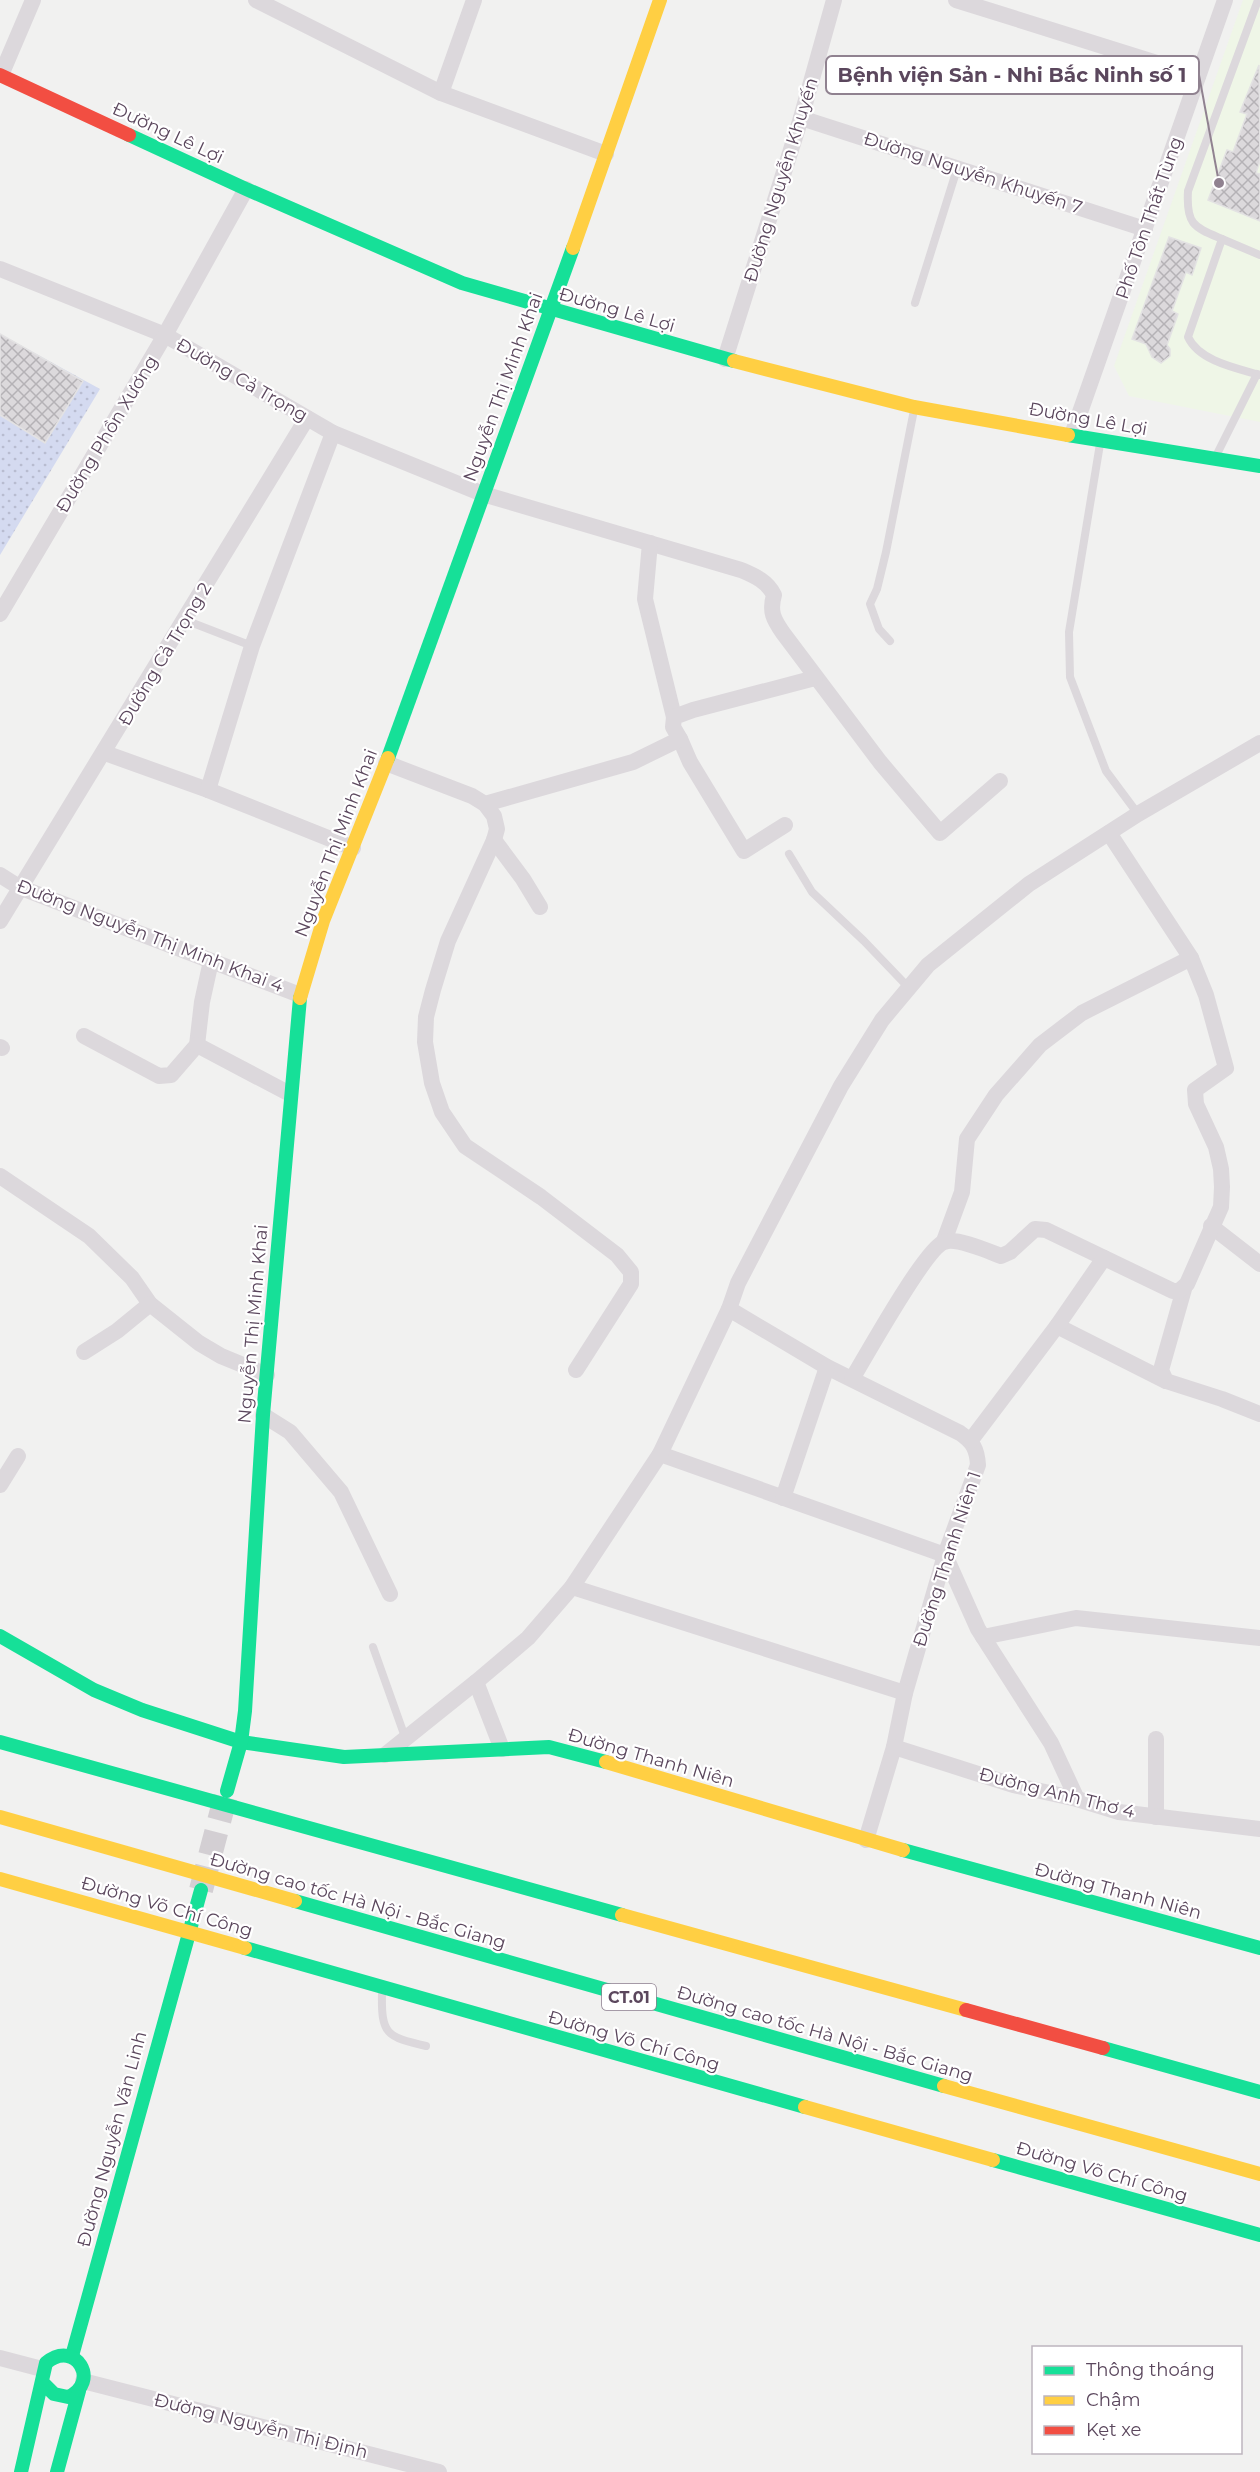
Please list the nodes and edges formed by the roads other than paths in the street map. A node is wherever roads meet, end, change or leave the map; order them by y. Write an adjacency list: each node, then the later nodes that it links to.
1 (33, 0): 9 (street)
2 (256, 0): 11 (street)
3 (474, 0): 11 (street)
4 (660, 0): 13 (main road, Nguyễn Thị Minh Khai)
5 (834, 0): 12 (street, Đường Nguyễn Khuyến)
6 (956, 0): 10 (street)
7 (1225, 0): 10 (street, Phố Tôn Thất Tùng)
8 (1258, 0): 17 (lane)
9 (0, 75): 15 (main road, Đường Lê Lợi)
10 (1198, 76): 16 (street, Phố Tôn Thất Tùng)
11 (441, 93): 13 (street)
12 (801, 118): 14 (street, Đường Nguyễn Khuyến 7); 23 (street, Đường Nguyễn Khuyến)
13 (606, 154): 21 (main road, Nguyễn Thị Minh Khai)
14 (957, 169): 16 (street, Đường Nguyễn Khuyến 7); 20 (lane)
15 (246, 189): 21 (main road, Đường Lê Lợi); 22 (street, Đường Phồn Xương)
16 (1145, 229): 28 (street, Phố Tôn Thất Tùng)
17 (1222, 239): 18 (lane); 24 (lane)
18 (1260, 255)
19 (0, 269): 22 (street, Đường Cả Trọng)
20 (915, 303)
21 (551, 310): 23 (main road, Đường Lê Lợi); 32 (main road, Nguyễn Thị Minh Khai)
22 (165, 335): 26 (street, Đường Cả Trọng); 34 (street, Đường Phồn Xương)
23 (725, 359): 25 (main road, Đường Lê Lợi)
24 (1258, 374): 30 (lane)
25 (914, 407): 28 (main road, Đường Lê Lợi); 36 (lane)
26 (307, 418): 27 (street, Đường Cả Trọng); 35 (street, Đường Cả Trọng 2)
27 (333, 434): 32 (street, Đường Cả Trọng); 37 (street)
28 (1072, 435): 29 (main road, Đường Lê Lợi)
29 (1101, 441): 30 (main road, Đường Lê Lợi); 47 (lane)
30 (1215, 458): 31 (main road, Đường Lê Lợi)
31 (1260, 466)
32 (483, 494): 33 (street, Đường Cả Trọng); 43 (main road, Nguyễn Thị Minh Khai)
33 (650, 543): 38 (street, Đường Cả Trọng); 39 (street)
34 (0, 614)
35 (185, 620): 37 (lane); 42 (street, Đường Cả Trọng 2)
36 (890, 641)
37 (252, 646): 45 (street)
38 (815, 678): 39 (street); 44 (street)
39 (674, 717): 40 (street)
40 (680, 739): 46 (street); 48 (street)
41 (1260, 743): 47 (street)
42 (105, 753): 45 (street); 54 (street, Đường Cả Trọng 2)
43 (386, 763): 46 (street); 51 (main road, Nguyễn Thị Minh Khai)
44 (1000, 782)
45 (208, 790): 51 (street)
46 (485, 804): 50 (street)
47 (1138, 814): 49 (street)
48 (785, 825)
49 (1109, 833): 57 (street); 59 (street)
50 (495, 840): 55 (street); 75 (street)
51 (352, 848): 60 (main road, Nguyễn Thị Minh Khai)
52 (789, 854): 59 (lane)
53 (0, 875): 54 (street, Đường Nguyễn Thị Minh Khai 4)
54 (19, 887): 56 (street, Đường Cả Trọng 2); 58 (street, Đường Nguyễn Thị Minh Khai 4)
55 (540, 907)
56 (0, 921)
57 (1191, 958): 65 (street); 66 (street)
58 (211, 961): 60 (street, Đường Nguyễn Thị Minh Khai 4); 62 (street)
59 (909, 988): 71 (street)
60 (300, 995): 63 (main road, Nguyễn Thị Minh Khai)
61 (84, 1036): 62 (street)
62 (197, 1045): 63 (street)
63 (290, 1094): 76 (main road, Nguyễn Thị Minh Khai)
64 (0, 1176): 70 (street)
65 (1211, 1226): 68 (street); 69 (street)
66 (944, 1241): 67 (street); 77 (street)
67 (1104, 1258): 69 (street); 72 (street)
68 (1260, 1264)
69 (1184, 1289): 78 (street)
70 (150, 1304): 73 (street); 76 (street)
71 (729, 1309): 74 (street); 82 (street)
72 (1057, 1326): 78 (street); 81 (street)
73 (84, 1352)
74 (827, 1367): 77 (street); 85 (street)
75 (576, 1370)
76 (267, 1375): 80 (main road, Nguyễn Thị Minh Khai)
77 (852, 1379): 81 (street)
78 (1166, 1381): 79 (street)
79 (1260, 1414)
80 (263, 1415): 88 (street); 98 (main road, Nguyễn Thị Minh Khai)
81 (971, 1440): 86 (street, Đường Thanh Niên 1)
82 (660, 1454): 85 (street); 87 (street)
83 (18, 1456): 84 (street)
84 (0, 1485)
85 (783, 1498): 86 (street)
86 (945, 1555): 90 (street); 94 (street, Đường Thanh Niên 1)
87 (572, 1587): 93 (street); 94 (street)
88 (390, 1594)
89 (0, 1636): 98 (main road, Đường Thanh Niên)
90 (983, 1637): 91 (street); 103 (street)
91 (1260, 1638)
92 (373, 1647): 95 (lane)
93 (476, 1682): 95 (street); 100 (street)
94 (905, 1693): 99 (street, Đường Thanh Niên 1)
95 (405, 1737): 101 (street)
96 (1156, 1739): 105 (street)
97 (0, 1742): 114 (main road)
98 (241, 1742): 101 (main road, Đường Thanh Niên); 102 (main road, Nguyễn Thị Minh Khai)
99 (894, 1747): 103 (street, Đường Anh Thơ 4); 107 (street, Đường Thanh Niên 1)
100 (502, 1749): 101 (main road, Đường Thanh Niên); 107 (main road, Đường Thanh Niên)
101 (385, 1755)
102 (227, 1791)
103 (1077, 1799): 105 (street, Đường Anh Thơ 4)
104 (0, 1817): 115 (main road, Đường cao tốc Hà Nội - Bắc Giang / CT.01)
105 (1156, 1817): 106 (street, Đường Anh Thơ 4)
106 (1260, 1829)
107 (866, 1840): 111 (main road, Đường Thanh Niên)
108 (0, 1879): 110 (main road, Đường Võ Chí Công)
109 (201, 1890): 110 (main road, Đường Nguyễn Văn Linh)
110 (188, 1931): 112 (main road, Đường Võ Chí Công); 117 (main road, Đường Nguyễn Văn Linh)
111 (1260, 1948)
112 (383, 1989): 113 (lane); 116 (main road, Đường Võ Chí Công)
113 (426, 2046)
114 (1260, 2092)
115 (1260, 2174)
116 (1260, 2235)
117 (72, 2356): 119 (main road); 120 (main road)
118 (0, 2358): 119 (street)
119 (42, 2376): 120 (main road); 122 (main road)
120 (81, 2386): 121 (street, Đường Nguyễn Thị Định); 123 (main road)
121 (417, 2469): 124 (street, Đường Nguyễn Thị Định)
122 (21, 2472)
123 (57, 2472)
124 (439, 2472)

